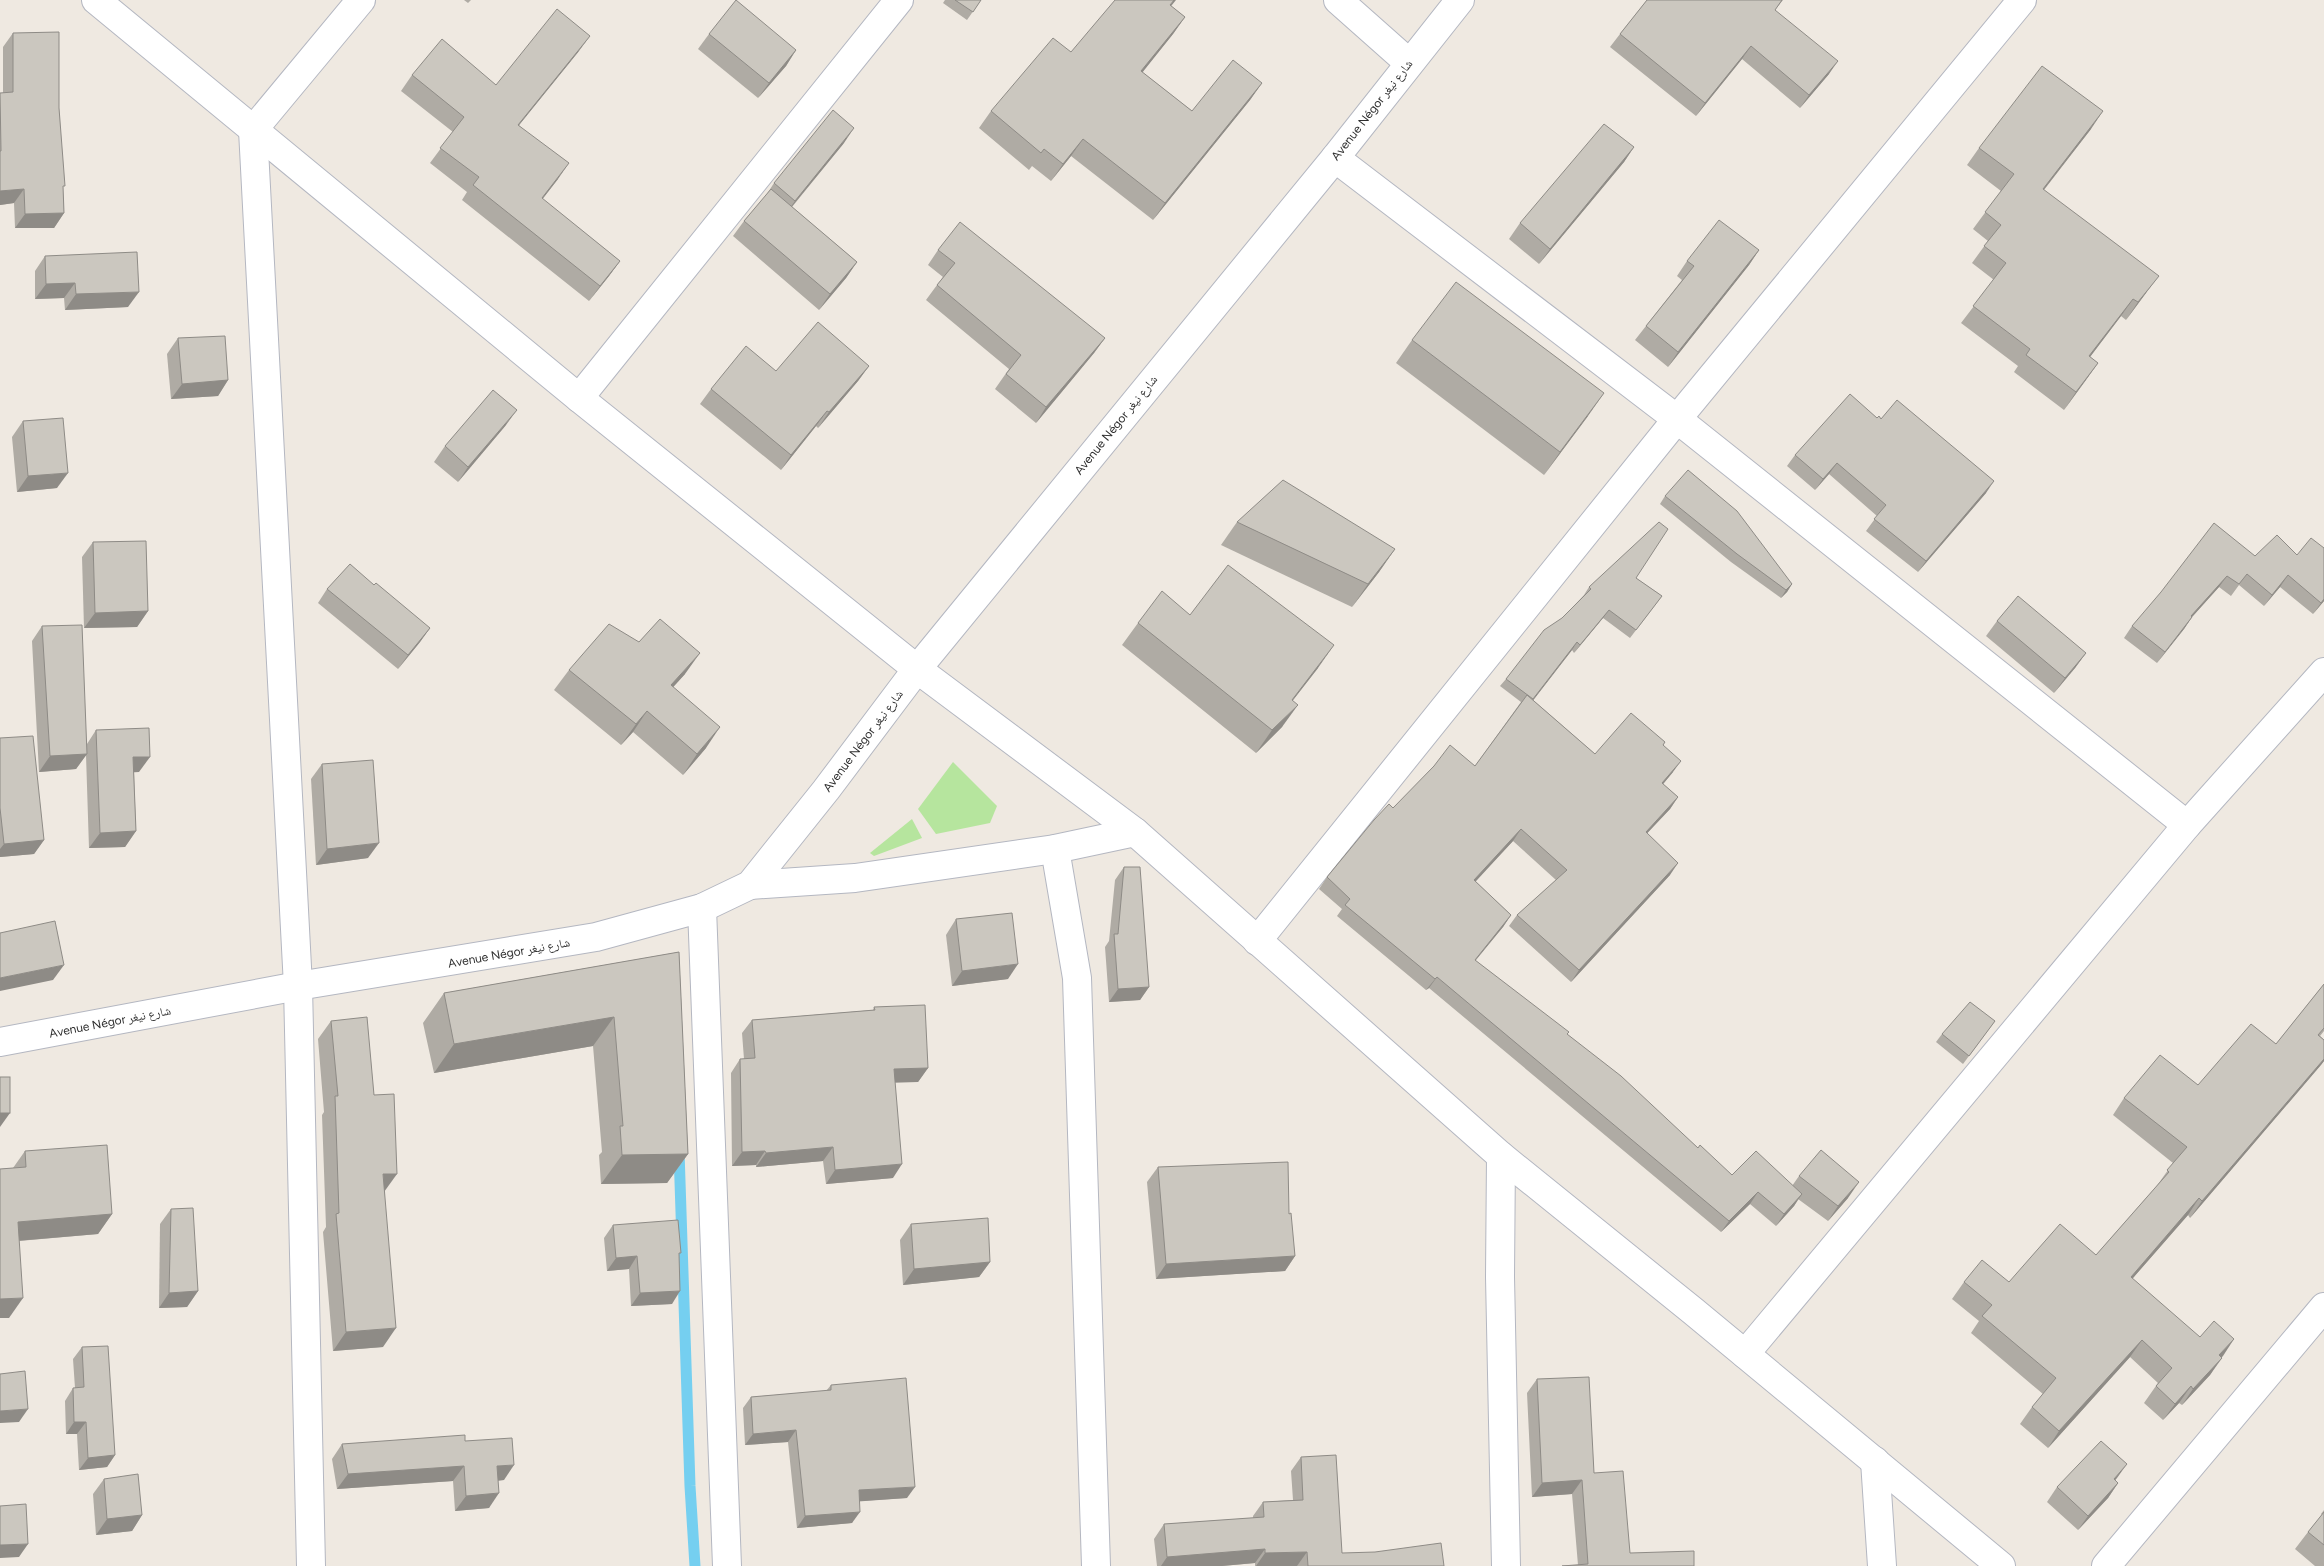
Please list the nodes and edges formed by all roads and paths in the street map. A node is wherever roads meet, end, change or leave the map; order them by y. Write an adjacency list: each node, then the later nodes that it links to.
1 (96, 0): 8 (street)
2 (361, 0): 8 (street)
3 (899, 0): 10 (street)
4 (1338, 0): 7 (street)
5 (1460, 0): 7 (street, Avenue Négor شارع نيغر)
6 (2022, 0): 11 (street)
7 (1409, 63): 9 (street, Avenue Négor شارع نيغر)
8 (253, 130): 10 (street); 21 (street)
9 (1334, 158): 11 (street); 12 (street, Avenue Négor شارع نيغر)
10 (580, 398): 12 (street)
11 (1677, 419): 15 (street); 20 (street)
12 (916, 669): 16 (street); 18 (street, Avenue Négor شارع نيغر)
13 (2324, 672): 14 (street)
14 (2315, 701): 15 (street)
15 (2187, 825): 25 (street)
16 (1135, 832): 17 (street); 20 (street)
17 (1055, 849): 18 (street); 29 (street)
18 (750, 885): 19 (street, Avenue Négor شارع نيغر)
19 (702, 908): 21 (street, Avenue Négor شارع نيغر); 28 (street)
20 (1257, 941): 23 (street)
21 (298, 986): 22 (street, Avenue Négor شارع نيغر); 27 (street)
22 (0, 1042)
23 (1501, 1156): 25 (street); 30 (street)
24 (2324, 1307): 33 (street)
25 (1745, 1354): 26 (street)
26 (1875, 1461): 31 (street); 32 (street)
27 (311, 1566)
28 (727, 1566)
29 (1096, 1566)
30 (1506, 1566)
31 (1882, 1566)
32 (2001, 1566)
33 (2106, 1566)

